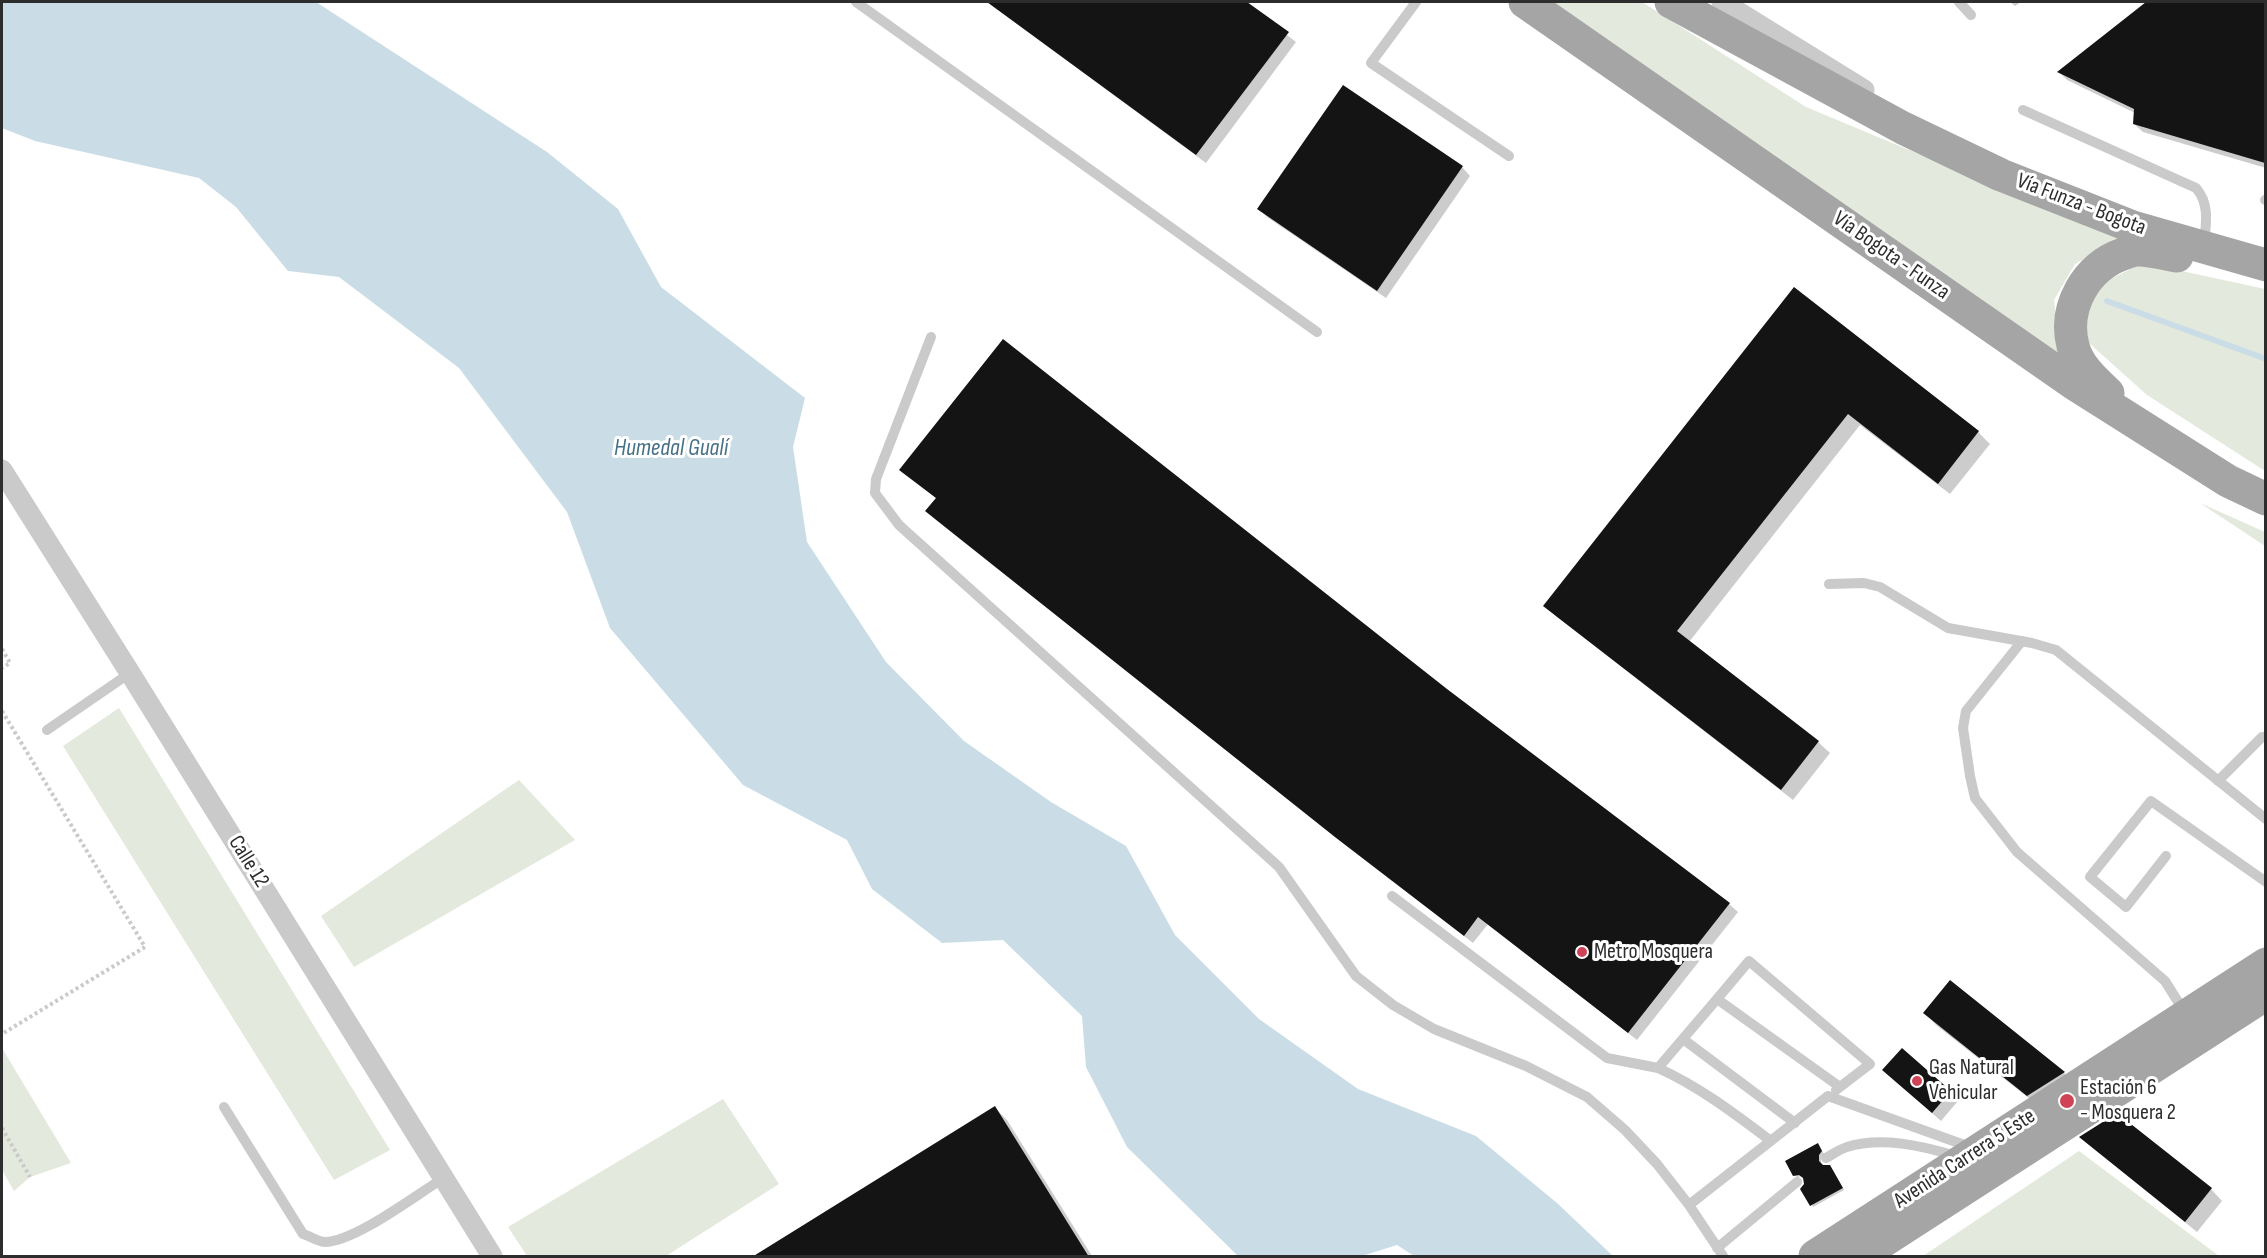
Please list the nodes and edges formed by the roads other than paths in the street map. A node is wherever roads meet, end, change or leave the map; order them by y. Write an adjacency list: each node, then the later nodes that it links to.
1 (856, 2): 14 (lane)
2 (1416, 2): 10 (lane)
3 (1525, 2): 16 (main road, Vía Bogota - Funza)
4 (1671, 2): 9 (main road, Vía Funza - Bogota)
5 (1722, 2): 9 (street, Vía Funza - Bogota)
6 (1959, 2): 7 (lane)
7 (1971, 15)
8 (2023, 110): 11 (lane)
9 (1903, 128): 11 (main road, Vía Funza - Bogota)
10 (1509, 156)
11 (2204, 249): 12 (main road, Vía Funza - Bogota)
12 (2265, 265)
13 (2265, 280): 16 (main road)
14 (1317, 332)
15 (931, 337): 44 (lane)
16 (2145, 429): 18 (main road, Vía Bogota - Funza)
17 (2, 470): 21 (street, Calle 12)
18 (2265, 499)
19 (1829, 584): 20 (lane)
20 (2022, 641): 24 (lane); 32 (lane)
21 (130, 673): 22 (lane); 42 (street, Calle 12)
22 (47, 730)
23 (2265, 737): 24 (lane)
24 (2218, 781): 25 (lane)
25 (2265, 819)
26 (2166, 856): 27 (lane)
27 (2265, 882)
28 (1392, 896): 34 (lane)
29 (2265, 964): 32 (main road, Avenida Carrera 5 Este)
30 (2265, 994): 48 (main road, Avenida Carrera 5 Este)
31 (1717, 999): 33 (lane); 35 (lane); 35 (lane)
32 (2186, 1014): 40 (main road, Avenida Carrera 5 Este)
33 (1683, 1039): 34 (lane); 38 (lane)
34 (1658, 1068): 39 (lane)
35 (1840, 1087): 36 (lane)
36 (1828, 1096): 38 (lane); 40 (lane)
37 (224, 1107): 42 (lane)
38 (1795, 1123): 39 (lane)
39 (1771, 1141): 44 (lane)
40 (1972, 1154): 41 (lane); 47 (main road, Avenida Carrera 5 Este)
41 (1826, 1158)
42 (444, 1178): 45 (street, Calle 12)
43 (1797, 1182): 46 (lane)
44 (1689, 1205): 46 (lane)
45 (486, 1252)
46 (1720, 1252)
47 (1815, 1257)
48 (1860, 1257)

